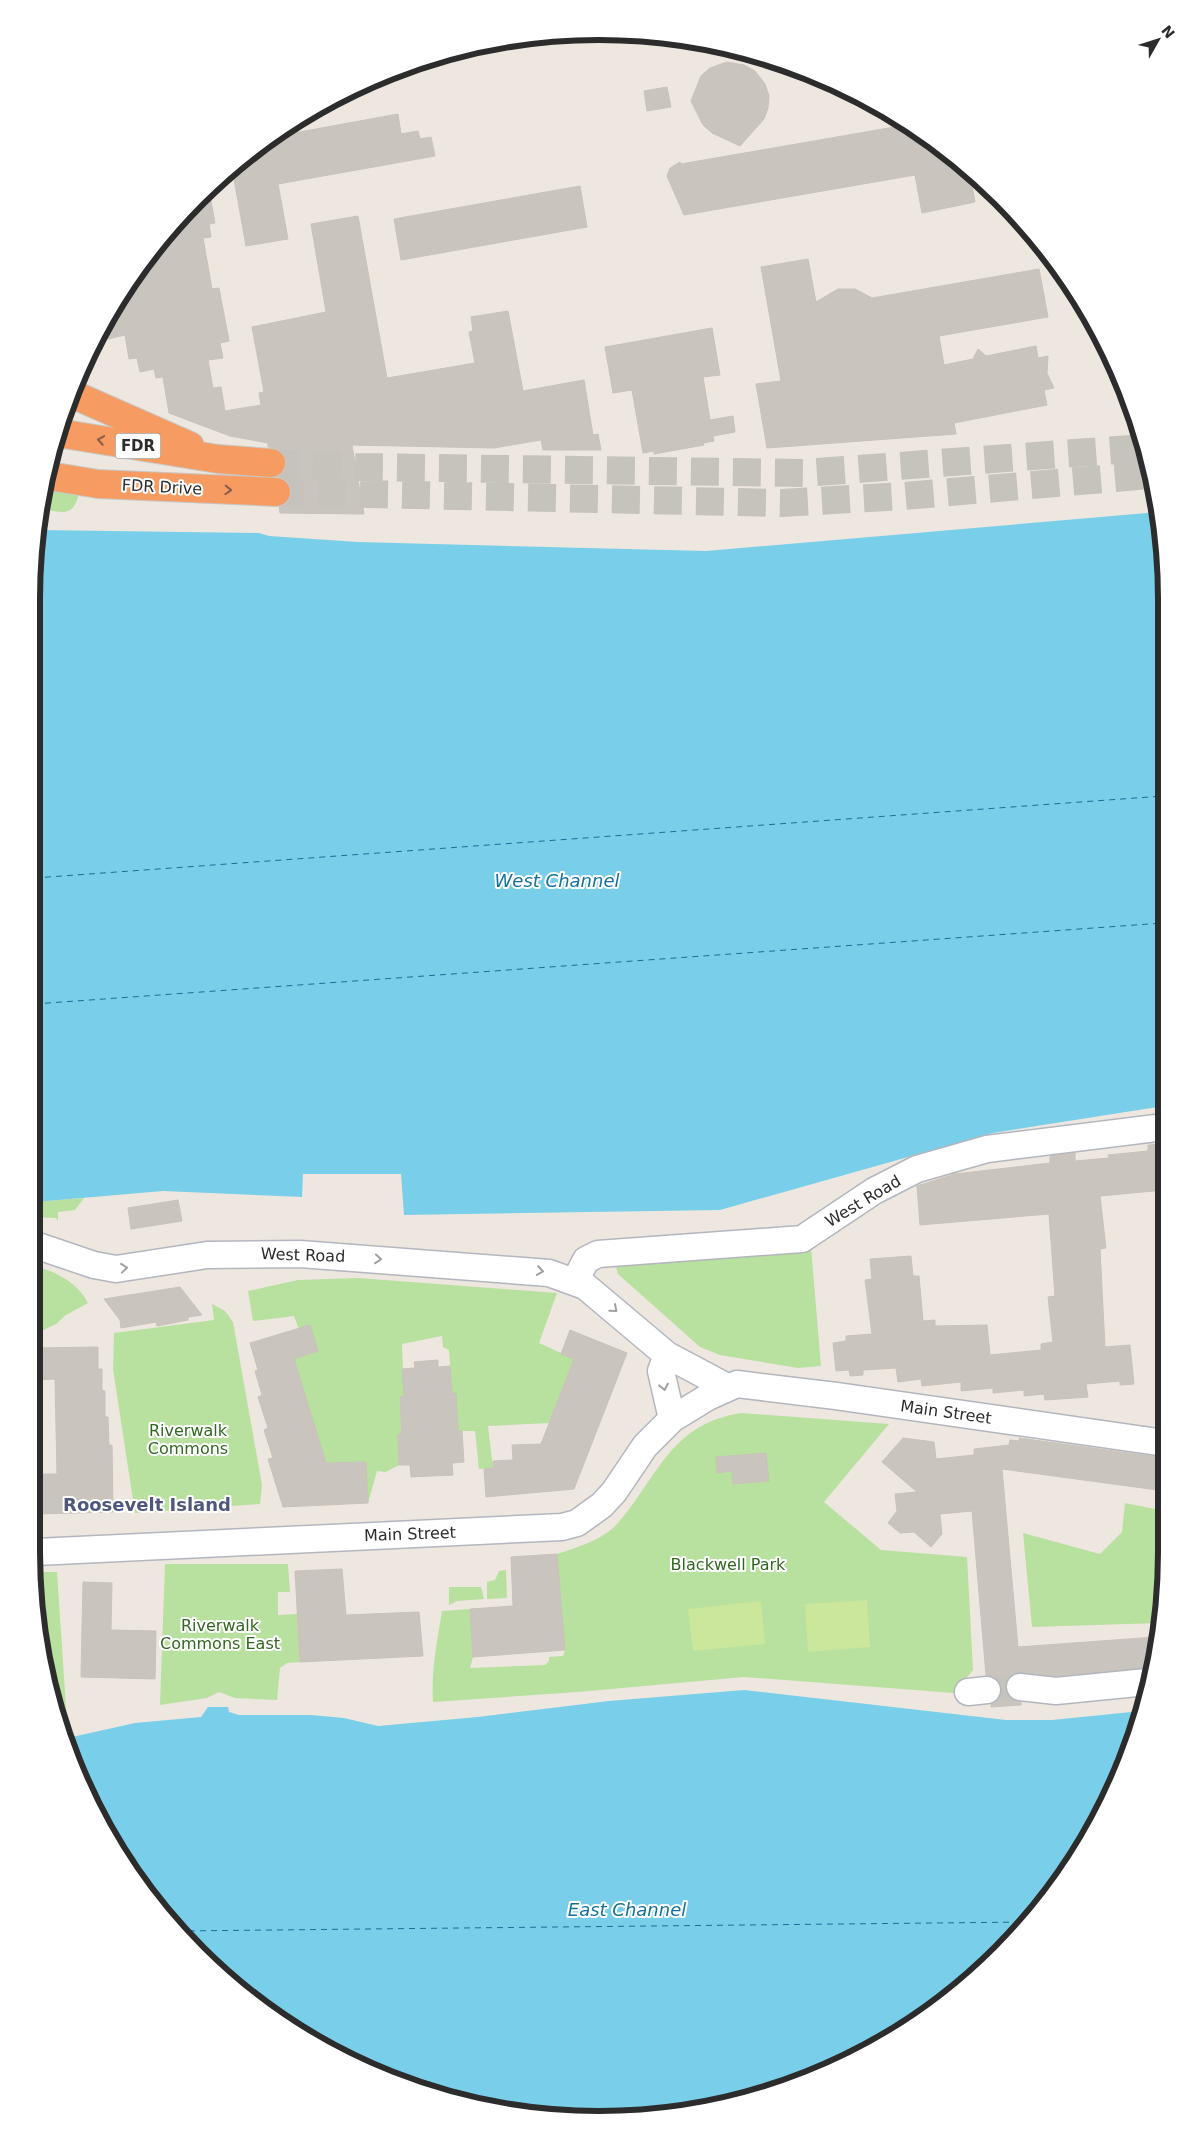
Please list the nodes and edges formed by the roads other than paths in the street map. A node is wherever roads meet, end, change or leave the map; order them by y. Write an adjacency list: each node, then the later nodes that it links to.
1 (78, 397): 3 (highway)
2 (65, 435): 3 (highway, FDR Drive / FDR, one-way to 2)
3 (218, 459): 5 (highway, FDR Drive / FDR)
4 (57, 463): 7 (highway)
5 (271, 463)
6 (54, 477): 7 (highway, FDR Drive)
7 (162, 486): 8 (highway, FDR Drive, one-way to 8)
8 (276, 492)
9 (1158, 1128): 11 (street, West Road)
10 (40, 1247): 11 (street, West Road, one-way to 11)
11 (575, 1281): 12 (street, West Road, one-way to 12)
12 (667, 1355): 13 (street); 14 (street, one-way to 14)
13 (727, 1387): 14 (street, Main Street); 15 (street, Main Street)
14 (672, 1419): 16 (street, Main Street)
15 (1158, 1442)
16 (40, 1552)
17 (1142, 1682): 18 (street)
18 (1020, 1687)

